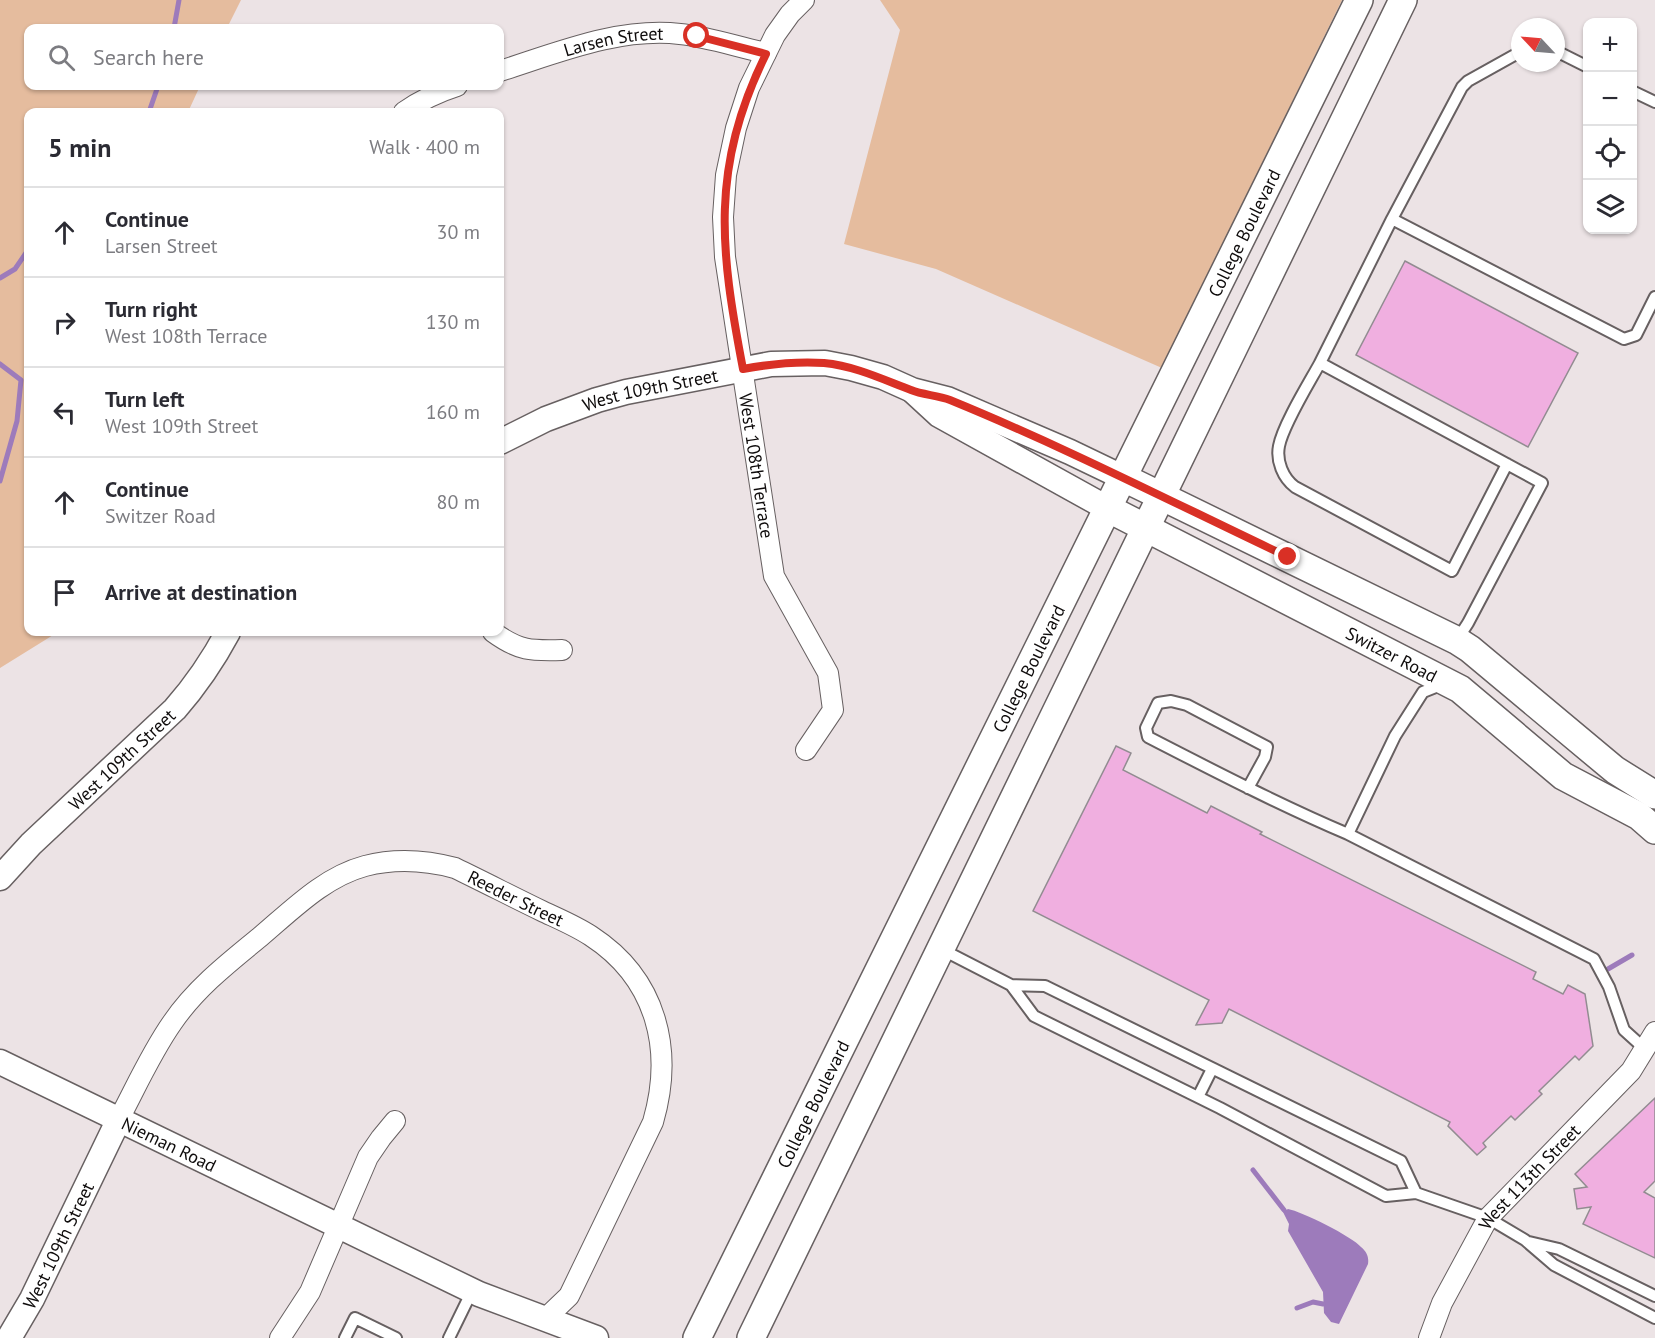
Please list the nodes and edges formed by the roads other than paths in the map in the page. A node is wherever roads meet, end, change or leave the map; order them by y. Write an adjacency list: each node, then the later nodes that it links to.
1 (804, 0): 4 (street, West 108th Terrace)
2 (1359, 0): 22 (main road, College Boulevard)
3 (1402, 0): 23 (main road)
4 (766, 54): 8 (street, Larsen Street); 16 (street, West 108th Terrace)
5 (1565, 56): 7 (lane)
6 (1511, 57): 13 (lane)
7 (1583, 66)
8 (504, 70)
9 (448, 90): 12 (street)
10 (1637, 93): 11 (lane)
11 (1655, 102)
12 (410, 108)
13 (1392, 219): 14 (lane); 15 (lane)
14 (1655, 297)
15 (1320, 363): 21 (lane); 21 (lane)
16 (743, 369): 17 (street, West 109th Street); 19 (street, West 109th Street); 31 (street, West 108th Terrace)
17 (912, 390): 18 (street, West 109th Street); 20 (street, West 109th Street)
18 (1026, 433): 20 (street); 22 (street, West 109th Street)
19 (504, 440)
20 (1014, 456): 24 (street, West 109th Street)
21 (1507, 464): 28 (lane)
22 (1122, 477): 23 (main road); 24 (main road, College Boulevard)
23 (1161, 496): 25 (main road); 28 (main road)
24 (1107, 508): 25 (main road, Switzer Road); 59 (main road, College Boulevard)
25 (1146, 529): 30 (main road, Switzer Road); 37 (main road)
26 (226, 636): 36 (street, West 109th Street)
27 (499, 636): 29 (street)
28 (1463, 645): 30 (main road); 33 (main road)
29 (562, 650)
30 (1448, 682): 34 (main road, Switzer Road); 35 (lane)
31 (806, 750)
32 (1248, 788): 32 (lane); 35 (lane)
33 (1655, 795)
34 (1655, 830)
35 (1348, 834): 39 (lane)
36 (0, 878)
37 (941, 948): 38 (lane); 60 (main road)
38 (1011, 985): 41 (lane); 42 (lane)
39 (1650, 1041): 46 (street, West 113th Street)
40 (0, 1062): 43 (street, Nieman Road)
41 (1212, 1069): 42 (lane); 45 (lane)
42 (1198, 1097): 45 (lane)
43 (119, 1119): 47 (street, Nieman Road); 52 (street, Reeder Street); 53 (street, West 109th Street)
44 (395, 1121): 47 (street)
45 (1416, 1193): 46 (lane)
46 (1488, 1218): 48 (lane); 61 (street, West 113th Street)
47 (338, 1226): 49 (street, Nieman Road); 54 (street)
48 (1525, 1240): 50 (lane); 51 (lane)
49 (472, 1291): 52 (street, Nieman Road); 57 (lane)
50 (1655, 1296)
51 (1655, 1318)
52 (545, 1319): 58 (street, Nieman Road)
53 (7, 1333)
54 (280, 1338)
55 (345, 1338): 56 (lane)
56 (396, 1338)
57 (449, 1338)
58 (596, 1338)
59 (697, 1338)
60 (751, 1338)
61 (1429, 1338)

